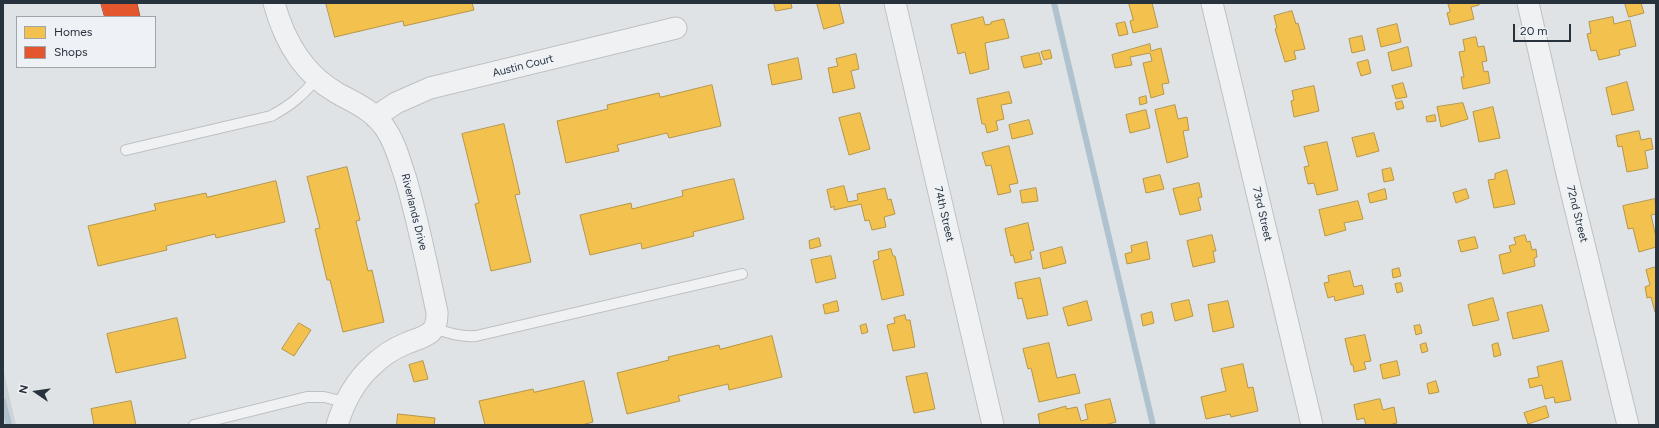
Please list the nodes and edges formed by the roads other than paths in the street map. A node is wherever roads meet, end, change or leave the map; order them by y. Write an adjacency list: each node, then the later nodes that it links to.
1 (274, 3): 6 (street, Riverlands Drive)
2 (895, 3): 14 (street, 74th Street)
3 (1212, 3): 15 (street, 73rd Street)
4 (1528, 3): 16 (street, 72nd Street)
5 (676, 28): 7 (street, Austin Court)
6 (316, 79): 7 (street, Riverlands Drive); 8 (lane)
7 (375, 117): 10 (street, Riverlands Drive)
8 (126, 150)
9 (742, 274): 10 (lane)
10 (434, 328): 11 (street)
11 (345, 402): 12 (lane); 13 (street)
12 (194, 425)
13 (337, 425)
14 (993, 425)
15 (1312, 425)
16 (1628, 425)

